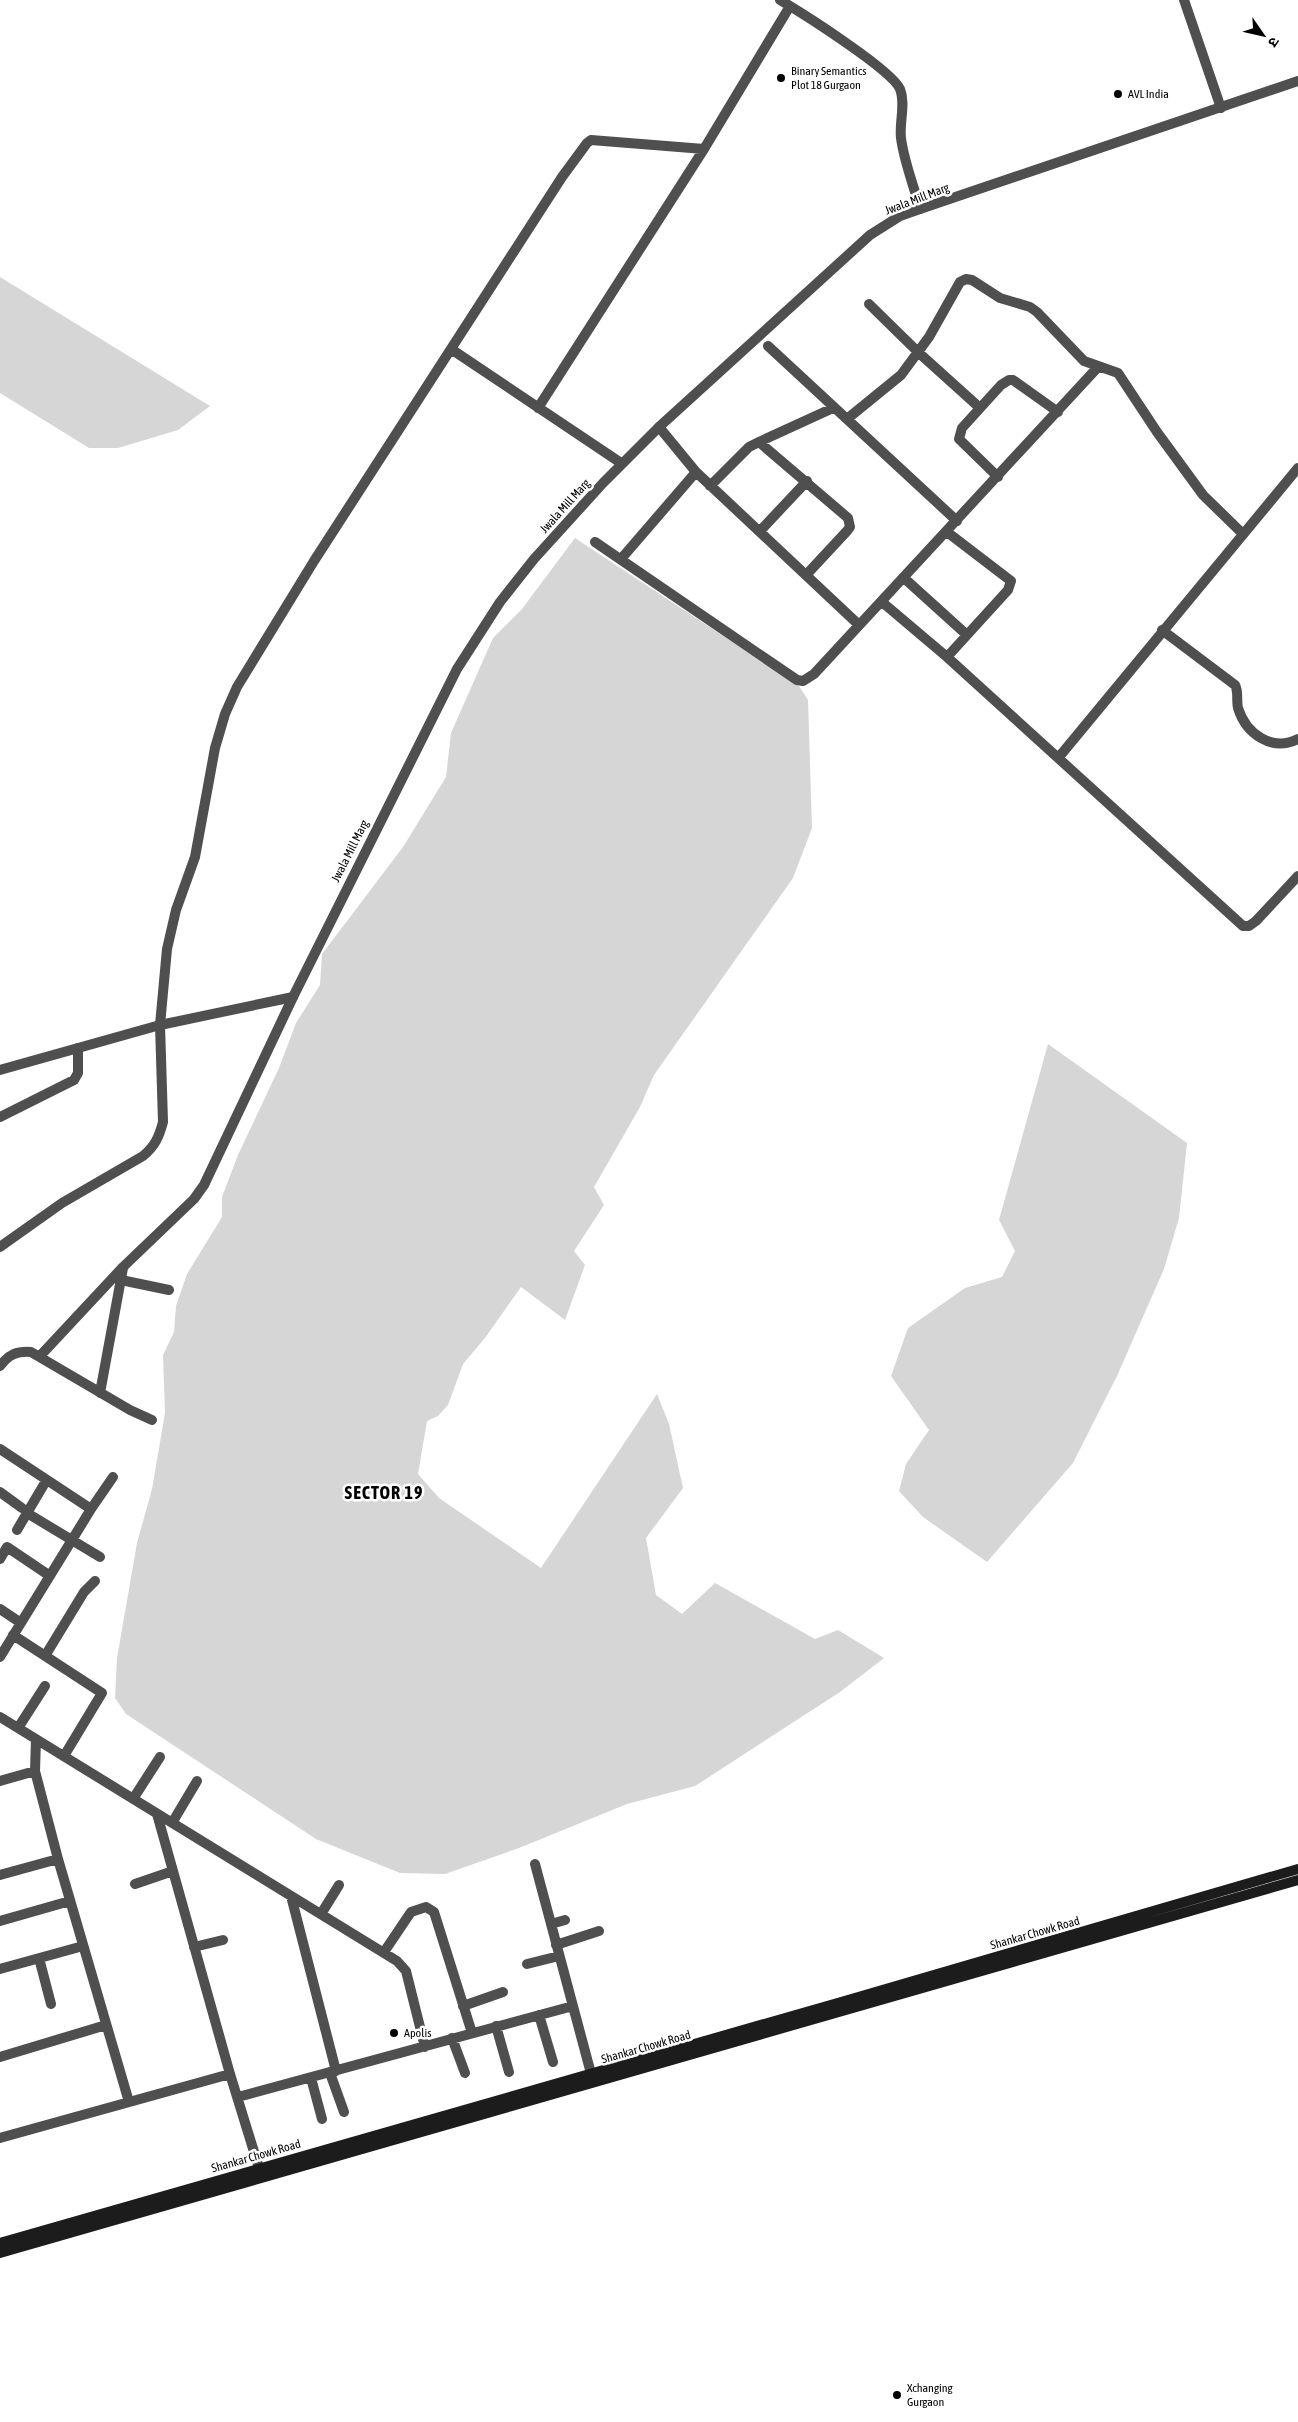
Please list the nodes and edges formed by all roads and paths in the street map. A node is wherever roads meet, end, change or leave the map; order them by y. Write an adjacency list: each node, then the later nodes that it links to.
1 (780, 0): 3 (street)
2 (1184, 0): 5 (street)
3 (790, 6): 6 (street); 7 (street)
4 (1298, 82): 5 (street, Jwala Mill Marg)
5 (1221, 108): 7 (street, Jwala Mill Marg)
6 (704, 149): 10 (street); 13 (street)
7 (920, 209): 18 (street, Jwala Mill Marg)
8 (869, 304): 11 (street)
9 (768, 346): 14 (street)
10 (451, 349): 13 (street); 43 (street)
11 (918, 353): 12 (street); 15 (street); 17 (street)
12 (1098, 367): 16 (street); 29 (street)
13 (538, 408): 20 (street)
14 (833, 408): 17 (street); 19 (street)
15 (980, 408): 16 (street); 23 (street)
16 (1058, 412): 23 (street)
17 (847, 419): 26 (street)
18 (659, 427): 20 (street, Jwala Mill Marg); 22 (street)
19 (759, 442): 24 (street); 25 (street)
20 (621, 464): 42 (street, Jwala Mill Marg)
21 (1298, 468): 29 (street)
22 (696, 472): 25 (street); 31 (street)
23 (998, 477): 26 (street)
24 (808, 481): 27 (street); 32 (street)
25 (710, 486): 27 (street)
26 (957, 521): 28 (street)
27 (760, 530): 32 (street)
28 (946, 532): 33 (street); 37 (street)
29 (1243, 534): 36 (street)
30 (595, 542): 31 (street)
31 (621, 559): 35 (street)
32 (806, 574): 35 (street)
33 (904, 578): 34 (street); 37 (street)
34 (882, 602): 35 (street); 38 (street)
35 (859, 625)
36 (1162, 630): 39 (street); 40 (street)
37 (967, 634): 38 (street)
38 (947, 657): 40 (street)
39 (1298, 739)
40 (1059, 757): 41 (street)
41 (1298, 876)
42 (293, 997): 43 (street); 48 (street, Jwala Mill Marg)
43 (160, 1025): 44 (street); 47 (street)
44 (78, 1048): 45 (street); 46 (street)
45 (0, 1070)
46 (0, 1117)
47 (0, 1247)
48 (123, 1267): 49 (street); 51 (street, Jwala Mill Marg)
49 (121, 1280): 50 (street); 53 (street)
50 (169, 1290)
51 (40, 1356): 52 (street); 53 (street)
52 (0, 1366)
53 (100, 1393): 54 (street)
54 (152, 1420)
55 (2, 1454): 57 (street)
56 (113, 1477): 59 (street)
57 (46, 1481): 59 (street); 60 (street)
58 (0, 1492): 60 (street)
59 (91, 1508): 62 (street)
60 (25, 1510): 61 (street); 62 (street)
61 (17, 1530)
62 (72, 1539): 63 (street); 65 (street)
63 (100, 1557)
64 (0, 1559): 65 (street)
65 (50, 1576): 68 (street)
66 (96, 1581): 71 (street)
67 (0, 1609): 68 (street)
68 (21, 1623): 69 (street)
69 (13, 1635): 70 (street); 71 (street)
70 (0, 1656)
71 (45, 1656): 76 (street)
72 (45, 1686): 74 (street)
73 (0, 1717): 74 (street)
74 (18, 1728): 75 (street)
75 (36, 1739): 76 (street); 78 (street)
76 (64, 1756): 81 (street)
77 (160, 1757): 81 (street)
78 (35, 1771): 79 (street); 84 (street)
79 (0, 1782)
80 (198, 1782): 83 (street)
81 (133, 1799): 82 (street)
82 (157, 1814): 83 (street); 87 (street)
83 (172, 1824): 92 (street)
84 (58, 1859): 88 (street); 93 (street)
85 (535, 1864): 97 (street)
86 (1298, 1869): 124 (main road, Shankar Chowk Road)
87 (173, 1871): 90 (street); 101 (street)
88 (0, 1875)
89 (1298, 1880): 124 (main road, Shankar Chowk Road)
90 (135, 1884)
91 (339, 1885): 94 (street)
92 (291, 1896): 94 (street); 119 (street)
93 (70, 1901): 96 (street); 100 (street)
94 (321, 1914): 103 (street)
95 (565, 1920): 97 (street)
96 (0, 1921)
97 (551, 1924): 102 (street)
98 (599, 1931): 102 (street)
99 (223, 1940): 101 (street)
100 (83, 1946): 104 (street); 112 (street)
101 (194, 1947): 122 (street)
102 (558, 1950): 105 (street); 110 (street)
103 (384, 1952): 109 (street); 116 (street)
104 (39, 1958): 106 (street); 108 (street)
105 (527, 1964)
106 (0, 1969)
107 (503, 1992): 109 (street)
108 (51, 2004)
109 (462, 2006): 114 (street)
110 (573, 2006): 111 (street); 124 (street)
111 (539, 2015): 113 (street); 118 (street)
112 (106, 2024): 117 (street); 126 (street)
113 (496, 2026): 114 (street); 120 (street)
114 (472, 2033): 115 (street)
115 (452, 2038): 116 (street); 121 (street)
116 (425, 2046): 119 (street)
117 (0, 2057)
118 (553, 2062)
119 (333, 2072): 123 (street); 127 (street)
120 (509, 2072)
121 (465, 2073)
122 (230, 2074): 125 (street); 126 (street)
123 (311, 2078): 125 (street); 128 (street)
124 (592, 2079): 130 (main road, Shankar Chowk Road); 132 (main road, Shankar Chowk Road)
125 (238, 2097): 130 (street)
126 (129, 2102): 129 (street)
127 (344, 2112)
128 (322, 2119)
129 (0, 2138)
130 (259, 2168): 131 (main road, Shankar Chowk Road)
131 (0, 2243)
132 (0, 2253)

